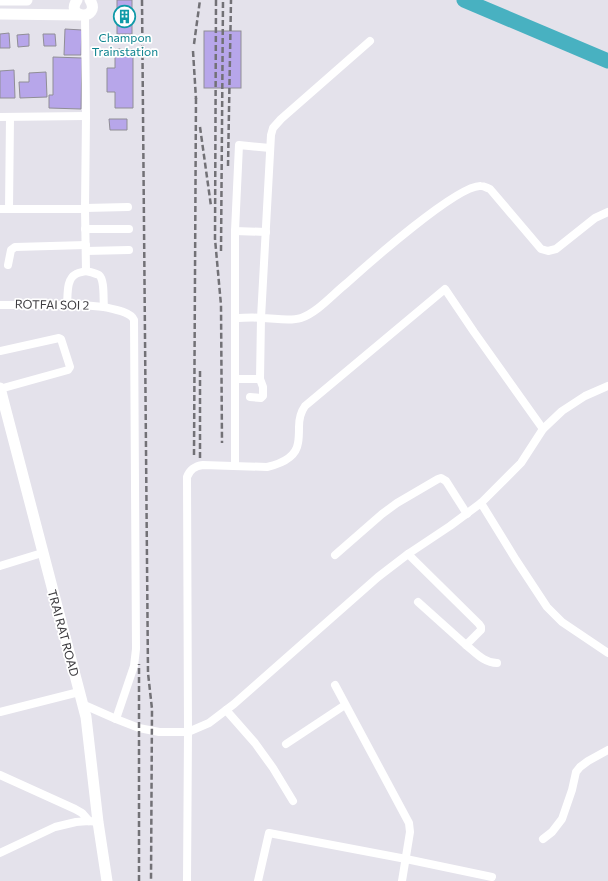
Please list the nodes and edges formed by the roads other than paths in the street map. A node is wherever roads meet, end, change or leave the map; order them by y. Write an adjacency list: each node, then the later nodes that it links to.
1 (0, 0): 2 (main road)
2 (27, 0)
3 (77, 0): 6 (main road)
4 (90, 0): 6 (main road)
5 (0, 14): 6 (main road)
6 (82, 15): 9 (street)
7 (370, 41): 11 (street)
8 (10, 116): 9 (street); 10 (street); 14 (street)
9 (86, 116): 15 (street)
10 (0, 117)
11 (270, 148): 19 (street); 20 (street)
12 (128, 207): 15 (street)
13 (0, 209): 14 (street)
14 (9, 209): 15 (street)
15 (85, 209): 17 (street)
16 (608, 212): 29 (street)
17 (85, 229): 18 (street); 21 (street)
18 (129, 229)
19 (235, 231): 20 (street); 28 (street)
20 (266, 232): 29 (street)
21 (86, 248): 22 (street); 23 (street); 24 (street)
22 (129, 250)
23 (8, 265)
24 (86, 271): 26 (street); 27 (street)
25 (0, 304): 26 (street, ROTFAI SOI 2)
26 (66, 305): 27 (street, ROTFAI SOI 2)
27 (104, 307): 54 (street, ROTFAI SOI 2)
28 (234, 318): 29 (street); 31 (street)
29 (261, 318): 32 (street)
30 (0, 351): 34 (street)
31 (234, 379): 32 (street); 37 (street)
32 (260, 379): 35 (street)
33 (608, 386): 36 (street)
34 (0, 389): 40 (main road, TRAI RAT ROAD)
35 (250, 397)
36 (543, 429): 37 (street); 38 (street)
37 (235, 466): 55 (street)
38 (481, 503): 39 (street); 46 (street)
39 (467, 514): 41 (street); 42 (street)
40 (42, 553): 43 (street); 49 (main road, TRAI RAT ROAD)
41 (408, 554): 45 (street); 52 (street)
42 (335, 555)
43 (0, 566)
44 (418, 602): 45 (street)
45 (466, 645): 47 (street)
46 (608, 653)
47 (496, 663)
48 (335, 685): 51 (street)
49 (79, 692): 50 (main road, TRAI RAT ROAD); 53 (street)
50 (82, 704): 54 (street); 60 (main road, TRAI RAT ROAD)
51 (345, 705): 56 (street); 63 (street)
52 (226, 710): 55 (street); 59 (street)
53 (0, 712)
54 (116, 719): 55 (street)
55 (188, 732): 66 (street)
56 (286, 744)
57 (608, 750): 61 (street)
58 (0, 775): 60 (street)
59 (293, 801)
60 (95, 819): 62 (street); 65 (main road, TRAI RAT ROAD)
61 (543, 839)
62 (0, 853)
63 (406, 859): 64 (street); 67 (street); 68 (street)
64 (492, 878)
65 (105, 880)
66 (187, 881)
67 (258, 881)
68 (402, 881)

